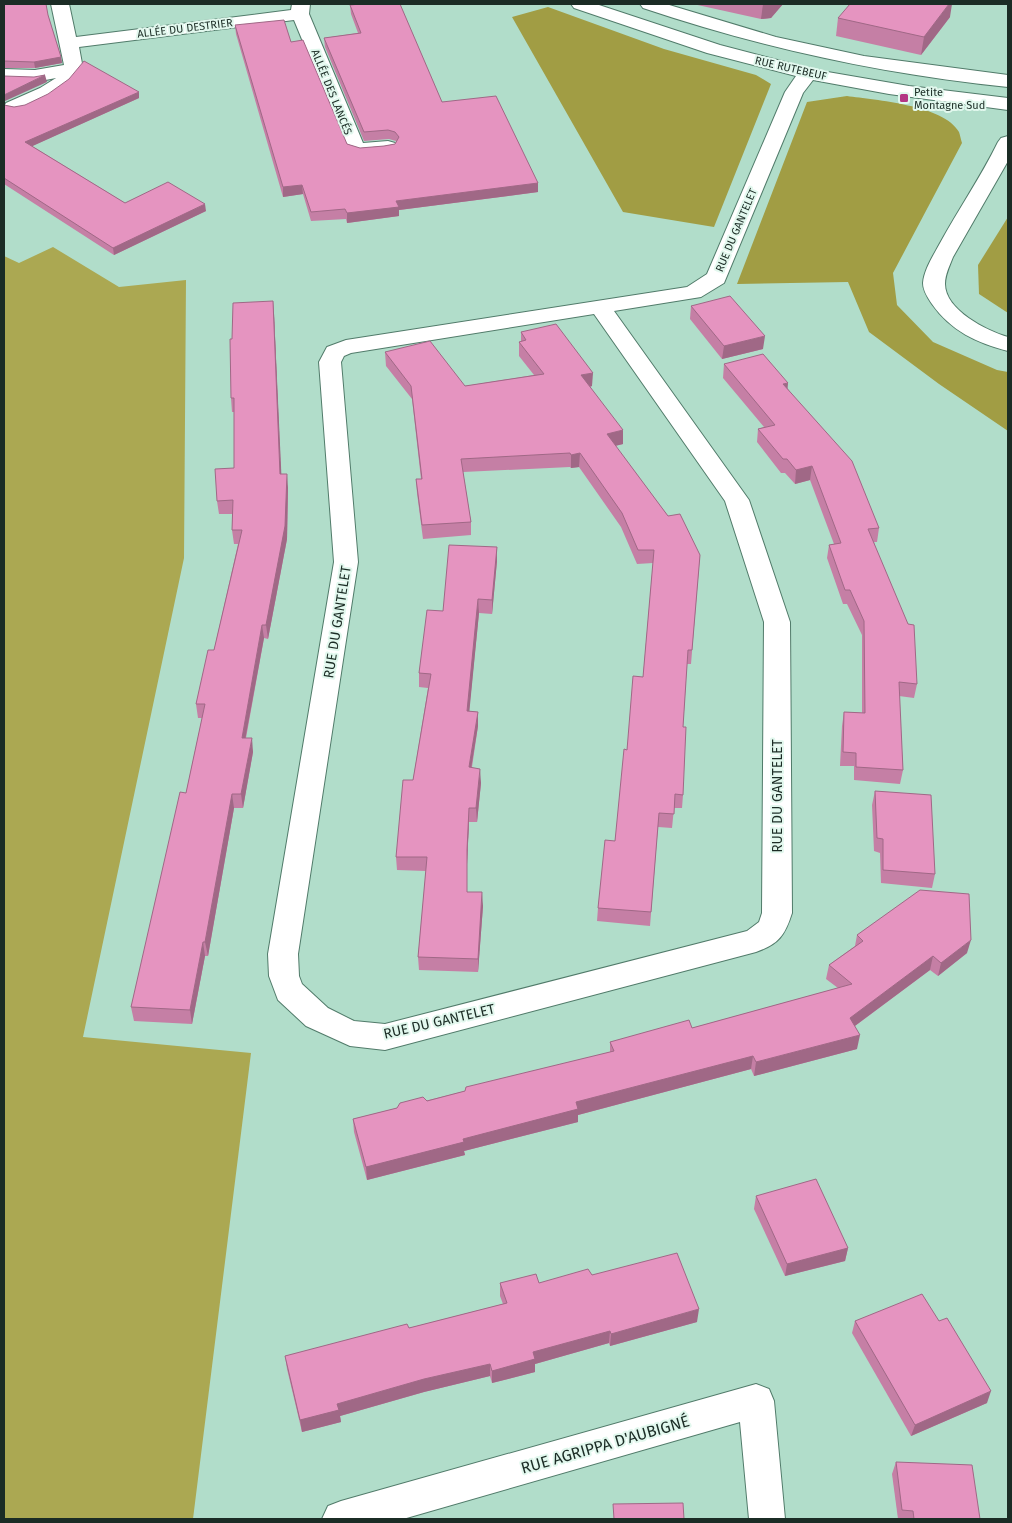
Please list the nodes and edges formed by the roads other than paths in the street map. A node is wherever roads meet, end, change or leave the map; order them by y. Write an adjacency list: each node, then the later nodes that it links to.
1 (60, 4): 5 (street)
2 (580, 4): 7 (street, RUE RUTEBEUF)
3 (649, 4): 9 (street)
4 (300, 9): 5 (street, ALLÉE DU DESTRIER); 13 (street, ALLÉE DES LANCÉS)
5 (69, 42): 6 (street)
6 (74, 69): 8 (street); 11 (street)
7 (809, 73): 10 (street, RUE RUTEBEUF); 14 (street, RUE DU GANTELET)
8 (4, 75)
9 (1008, 81)
10 (1008, 104)
11 (13, 107)
12 (1008, 142): 15 (street)
13 (388, 147)
14 (599, 306): 14 (street, RUE DU GANTELET)
15 (1008, 344)
16 (340, 1519): 17 (street, RUE AGRIPPA D'AUBIGNÉ)
17 (767, 1519)

